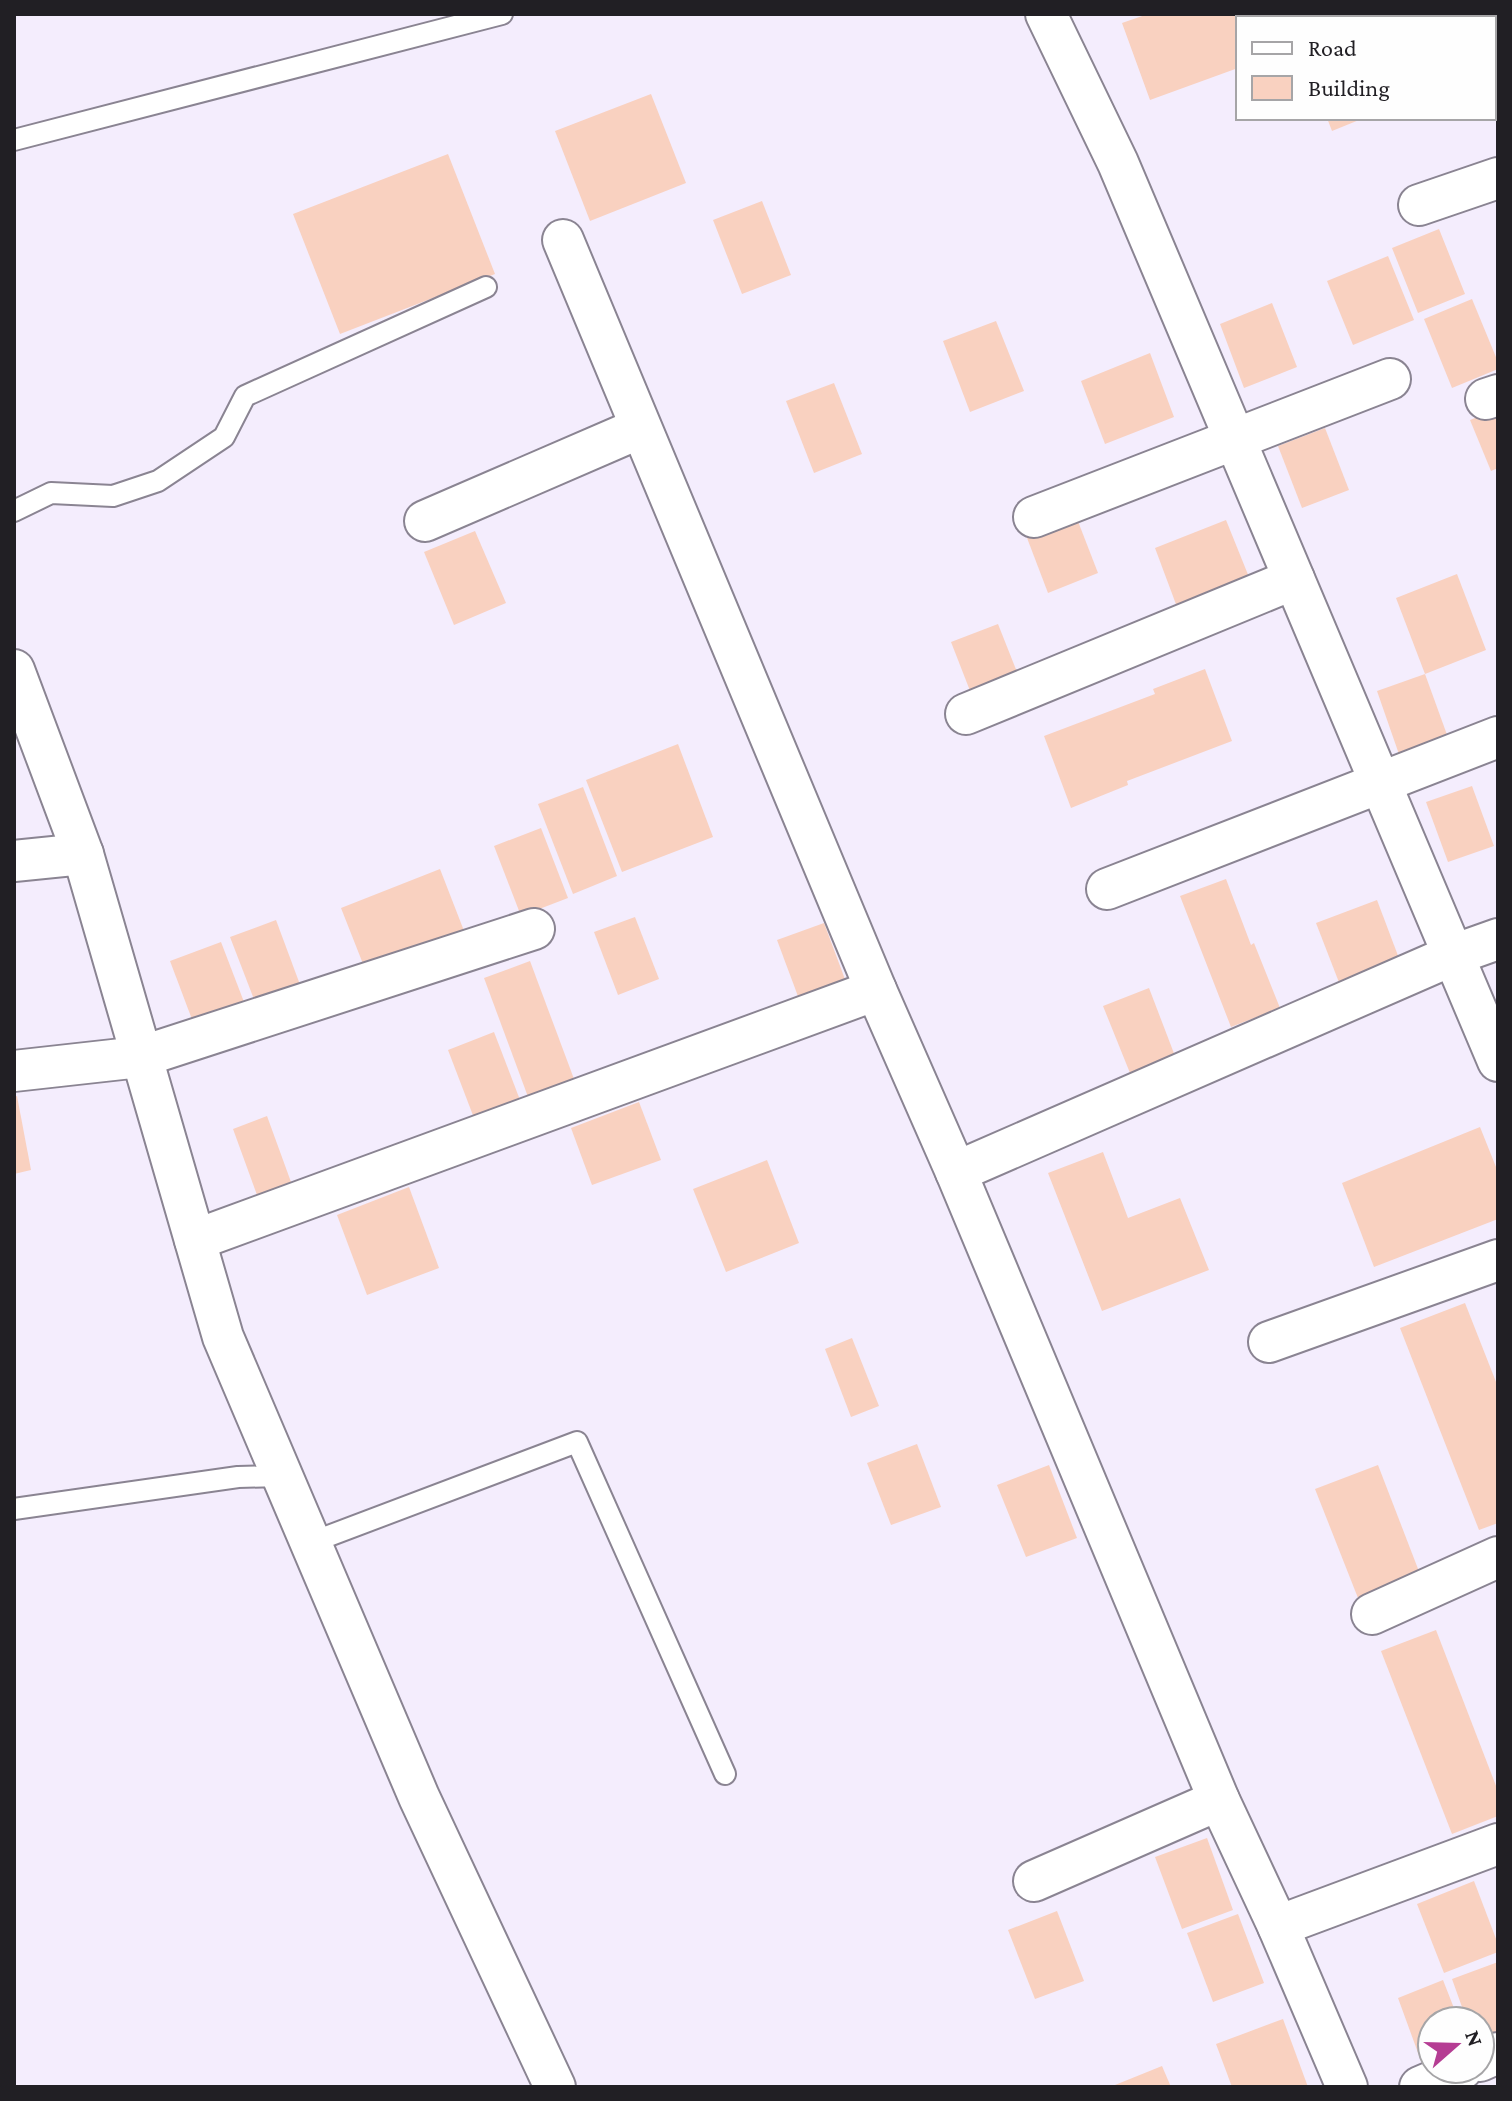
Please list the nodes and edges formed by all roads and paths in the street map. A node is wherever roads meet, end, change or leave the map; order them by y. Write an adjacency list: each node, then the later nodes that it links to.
1 (502, 14): 3 (lane)
2 (1046, 14): 10 (street)
3 (14, 140)
4 (1498, 178): 5 (street)
5 (1419, 205)
6 (563, 240): 9 (street)
7 (486, 287): 11 (lane)
8 (1390, 379): 10 (street)
9 (640, 428): 13 (street); 25 (street)
10 (1235, 439): 12 (street); 14 (street)
11 (14, 511)
12 (1034, 517)
13 (425, 521)
14 (1294, 579): 16 (street); 18 (street)
15 (14, 670): 19 (street)
16 (966, 714)
17 (1498, 737): 18 (street)
18 (1380, 783): 21 (street); 24 (street)
19 (83, 854): 20 (street); 26 (street)
20 (14, 861)
21 (1107, 889)
22 (534, 929): 26 (street)
23 (1498, 939): 24 (street)
24 (1453, 955): 27 (street); 29 (street)
25 (876, 990): 29 (street); 30 (street)
26 (140, 1057): 28 (street); 30 (street)
27 (1498, 1061)
28 (14, 1071)
29 (956, 1172): 39 (street)
30 (195, 1240): 33 (street)
31 (1498, 1260): 32 (street)
32 (1269, 1342)
33 (281, 1476): 34 (lane); 35 (street)
34 (14, 1509)
35 (310, 1543): 38 (lane); 43 (street)
36 (1498, 1557): 37 (street)
37 (1372, 1614)
38 (725, 1774)
39 (1219, 1800): 41 (street); 42 (street)
40 (1498, 1844): 42 (street)
41 (1034, 1881)
42 (1278, 1926): 44 (street)
43 (555, 2087)
44 (1347, 2087)

